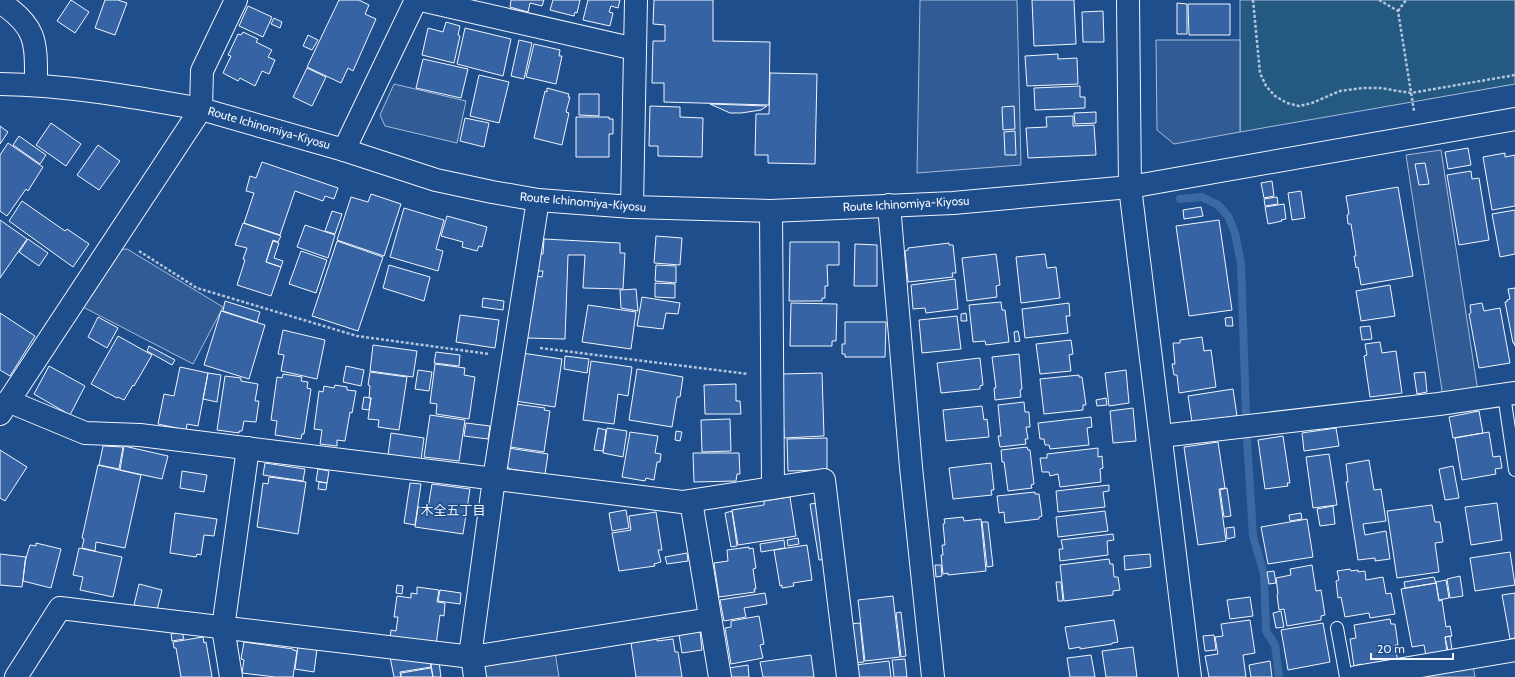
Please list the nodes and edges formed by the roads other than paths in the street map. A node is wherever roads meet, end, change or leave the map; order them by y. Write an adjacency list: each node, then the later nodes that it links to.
1 (236, 0): 10 (street)
2 (416, 0): 12 (street)
3 (421, 0): 7 (street)
4 (636, 0): 7 (street)
5 (1128, 0): 13 (street)
6 (0, 2): 9 (street)
7 (635, 49): 16 (street)
8 (0, 84): 9 (street)
9 (36, 85): 10 (street)
10 (201, 109): 12 (street, Route Ichinomiya-Kiyosu); 19 (street, Route Ichinomiya-Kiyosu)
11 (1515, 119): 13 (street, Route Ichinomiya-Kiyosu)
12 (344, 150): 14 (street, Route Ichinomiya-Kiyosu)
13 (1130, 187): 15 (street, Route Ichinomiya-Kiyosu); 20 (street)
14 (538, 200): 16 (street, Route Ichinomiya-Kiyosu); 23 (street)
15 (889, 205): 17 (street, Route Ichinomiya-Kiyosu); 35 (street)
16 (632, 207): 17 (street, Route Ichinomiya-Kiyosu)
17 (771, 211): 24 (street)
18 (1510, 394): 20 (street); 22 (lane)
19 (4, 407): 21 (street)
20 (1161, 436): 36 (street)
21 (248, 448): 23 (street); 27 (street)
22 (1515, 470)
23 (494, 479): 25 (street); 30 (street)
24 (773, 488): 25 (street); 34 (street)
25 (691, 501): 26 (street)
26 (710, 619): 30 (street); 33 (street)
27 (223, 628): 30 (street); 31 (street); 32 (street)
28 (1337, 628): 37 (lane)
29 (1515, 650): 38 (street)
30 (473, 667)
31 (16, 677)
32 (231, 677)
33 (720, 677)
34 (848, 677)
35 (933, 677)
36 (1190, 677)
37 (1346, 677)
38 (1356, 677)

